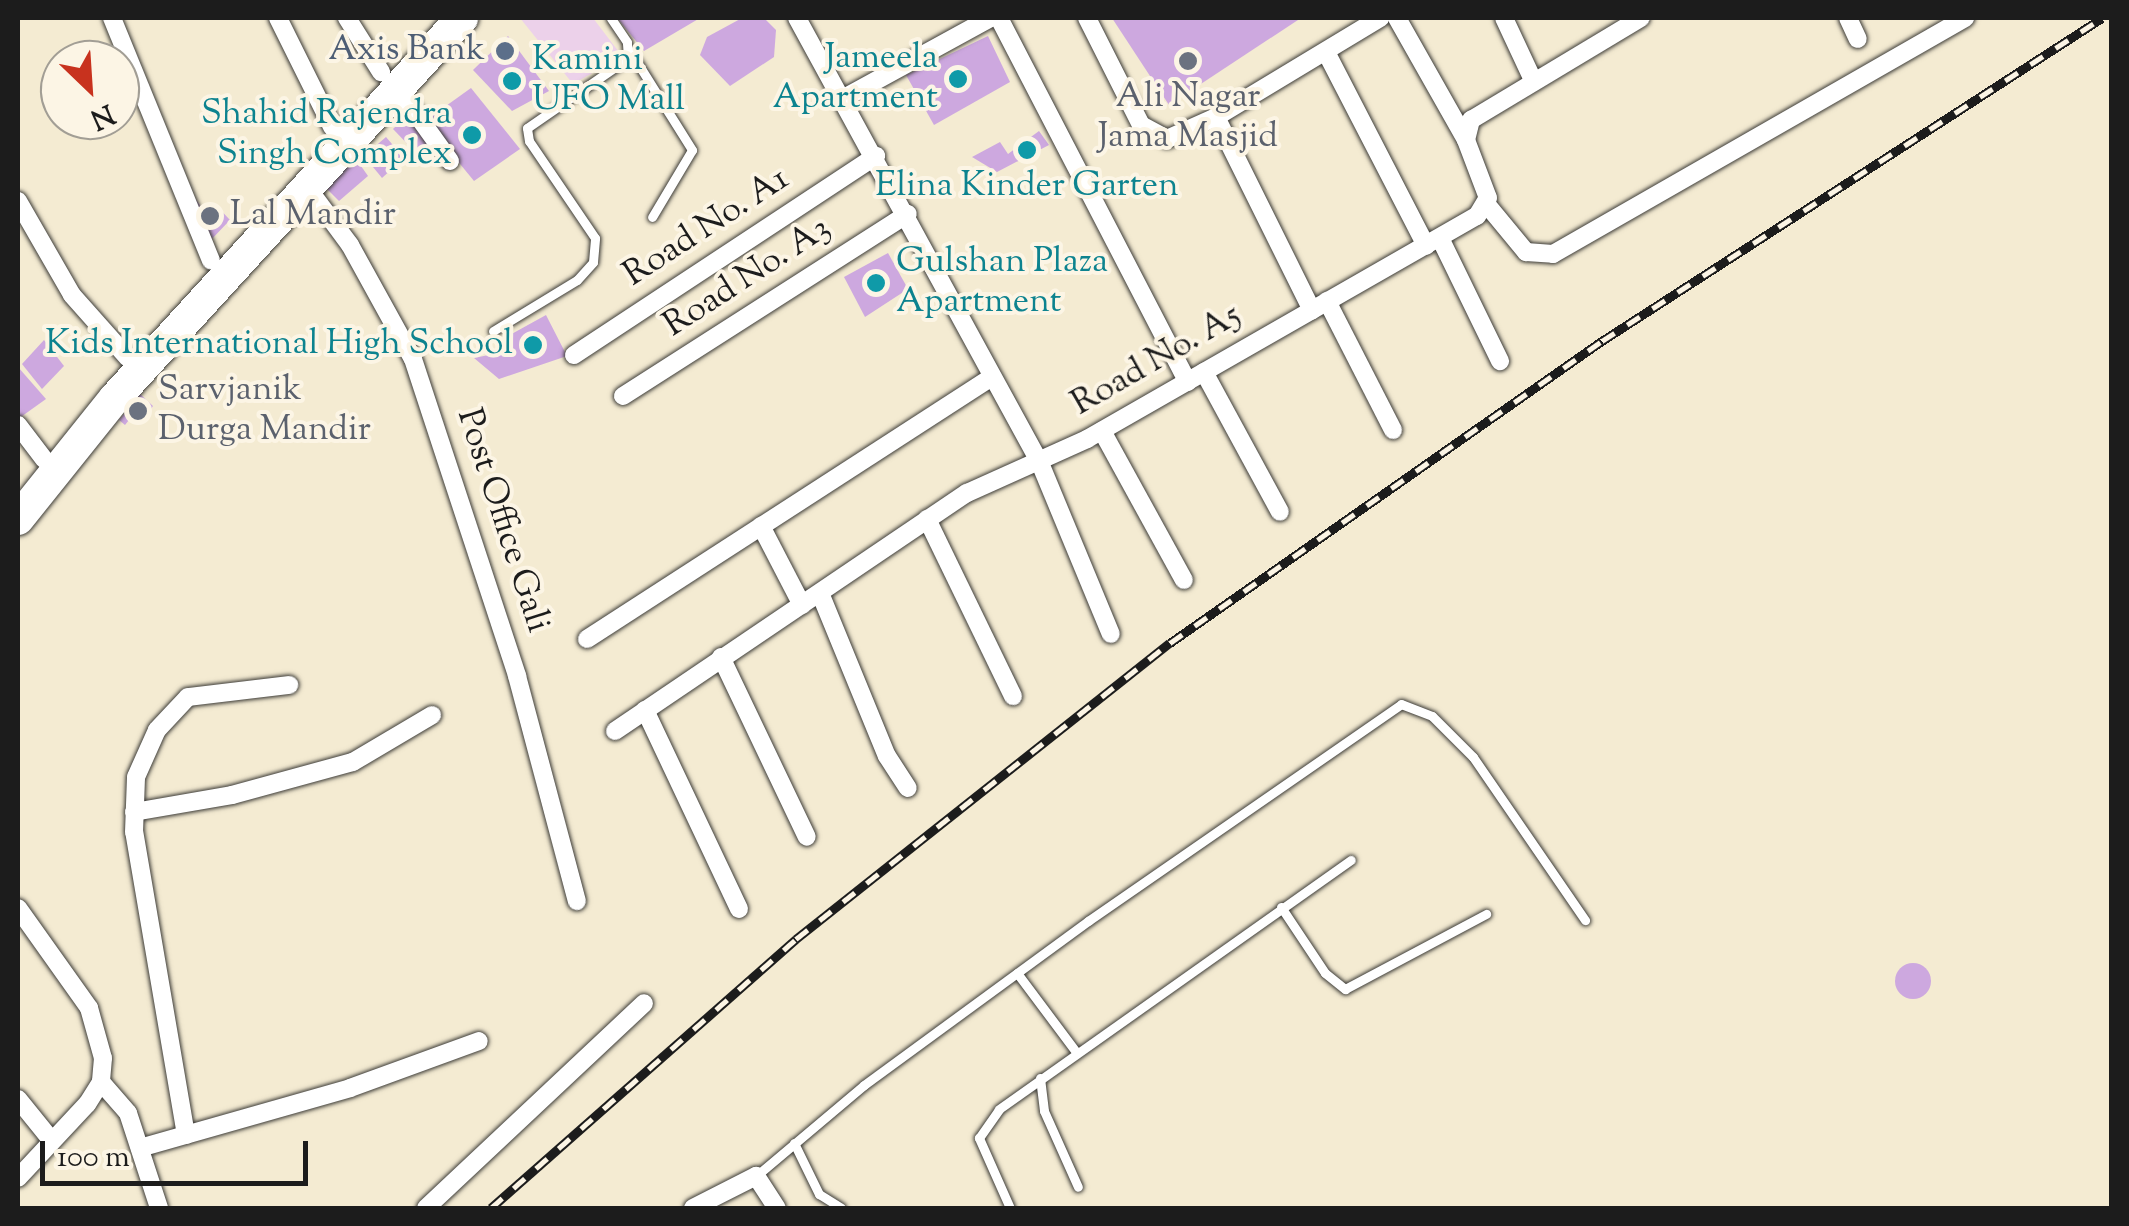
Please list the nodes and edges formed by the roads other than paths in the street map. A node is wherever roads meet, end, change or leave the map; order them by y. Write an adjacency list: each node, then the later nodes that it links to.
1 (112, 18): 34 (street)
2 (278, 18): 24 (street)
3 (347, 18): 21 (street)
4 (430, 18): 21 (highway)
5 (462, 18): 21 (highway)
6 (611, 18): 18 (lane)
7 (797, 18): 22 (street)
8 (990, 18): 22 (street)
9 (999, 18): 41 (street)
10 (1087, 18): 23 (street)
11 (1380, 18): 19 (street)
12 (1397, 18): 25 (street)
13 (1504, 18): 20 (street)
14 (1641, 18): 20 (street)
15 (1848, 18): 17 (street)
16 (1965, 18): 30 (street)
17 (1858, 38)
18 (630, 50): 32 (lane); 36 (lane)
19 (1326, 52): 23 (street); 33 (street)
20 (1532, 78): 25 (street)
21 (389, 79): 24 (highway); 27 (street); 28 (highway)
22 (846, 96): 26 (street)
23 (1216, 117): 35 (street)
24 (332, 126): 34 (highway)
25 (1466, 140): 30 (street)
26 (876, 156): 31 (street); 37 (street, Road No. A1)
27 (450, 161)
28 (307, 187): 51 (highway); 68 (street, Post Office Gali)
29 (18, 201): 38 (street)
30 (1488, 206): 33 (street, Road No. A5)
31 (908, 214): 40 (street); 42 (street, Road No. A3)
32 (652, 217)
33 (1433, 242): 35 (street, Road No. A5); 39 (street)
34 (211, 261): 38 (highway)
35 (1320, 305): 41 (street, Road No. A5); 44 (street)
36 (493, 331)
37 (574, 355)
38 (128, 358): 46 (highway)
39 (1500, 361)
40 (992, 377): 47 (street); 52 (street)
41 (1196, 377): 45 (street, Road No. A5); 49 (street)
42 (623, 396)
43 (18, 425): 46 (street)
44 (1393, 430)
45 (1102, 431): 47 (street, Road No. A5); 53 (street)
46 (44, 459): 48 (highway)
47 (1040, 463): 50 (street, Road No. A5); 56 (street)
48 (18, 490)
49 (1280, 512)
50 (927, 518): 54 (street, Road No. A5); 60 (street)
51 (18, 520)
52 (762, 526): 55 (street); 57 (street)
53 (1184, 580)
54 (820, 594): 55 (street, Road No. A5); 64 (street)
55 (802, 605): 58 (street, Road No. A5)
56 (1112, 634)
57 (587, 639)
58 (721, 657): 61 (street, Road No. A5); 66 (street)
59 (289, 686): 65 (street)
60 (1013, 696)
61 (644, 710): 63 (street, Road No. A5); 71 (street)
62 (432, 715): 65 (street)
63 (615, 730)
64 (908, 788)
65 (134, 812): 81 (street)
66 (807, 837)
67 (1351, 860): 69 (lane)
68 (577, 901)
69 (1280, 907): 72 (lane); 77 (lane)
70 (18, 908): 79 (street)
71 (738, 909)
72 (1486, 914)
73 (1586, 920): 74 (lane)
74 (1017, 974): 77 (lane); 83 (lane)
75 (644, 1003): 89 (street)
76 (480, 1041): 81 (street)
77 (1076, 1052): 78 (lane)
78 (1040, 1078): 87 (lane); 93 (lane)
79 (101, 1082): 82 (street); 84 (street)
80 (18, 1099): 82 (street)
81 (186, 1135): 84 (street)
82 (52, 1141): 86 (street)
83 (794, 1143): 85 (lane); 92 (lane)
84 (140, 1148): 88 (street)
85 (756, 1176): 90 (street); 91 (street)
86 (18, 1178)
87 (1078, 1187)
88 (158, 1208)
89 (426, 1208)
90 (693, 1208)
91 (777, 1208)
92 (841, 1208)
93 (1010, 1208)

